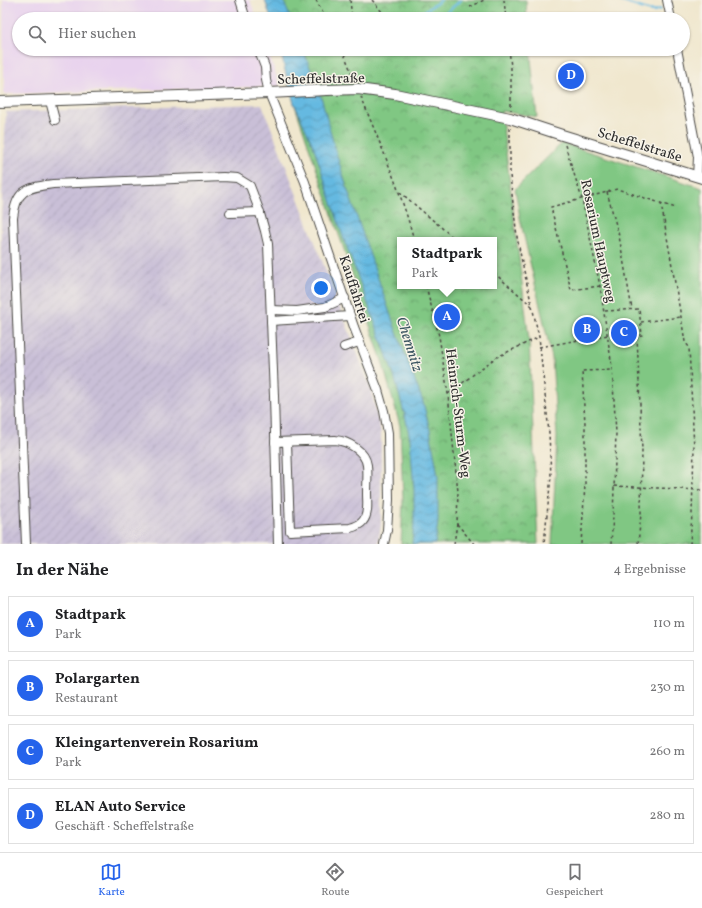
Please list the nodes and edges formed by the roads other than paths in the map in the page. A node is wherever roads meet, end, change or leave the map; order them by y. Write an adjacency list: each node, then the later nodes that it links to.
1 (240, 0): 3 (street)
2 (667, 0): 4 (street)
3 (244, 12)
4 (670, 12)
5 (261, 56): 7 (street, Kauffahrtei)
6 (678, 56): 11 (street)
7 (269, 94): 8 (main road, Scheffelstraße); 11 (main road, Scheffelstraße); 14 (street, Kauffahrtei)
8 (50, 101): 9 (main road, Scheffelstraße); 10 (street)
9 (0, 102)
10 (55, 120)
11 (700, 177)
12 (260, 212): 13 (street); 15 (street); 24 (street)
13 (230, 213)
14 (345, 298): 15 (street); 16 (street, Kauffahrtei)
15 (270, 310): 17 (street)
16 (350, 316): 17 (street); 18 (street, Kauffahrtei)
17 (271, 321): 20 (street)
18 (359, 342): 19 (street); 26 (street, Kauffahrtei)
19 (344, 347)
20 (275, 442): 21 (street); 22 (street)
21 (287, 442): 23 (street); 23 (street)
22 (276, 489): 23 (street); 25 (street)
23 (289, 489)
24 (26, 544)
25 (278, 544)
26 (384, 544)

